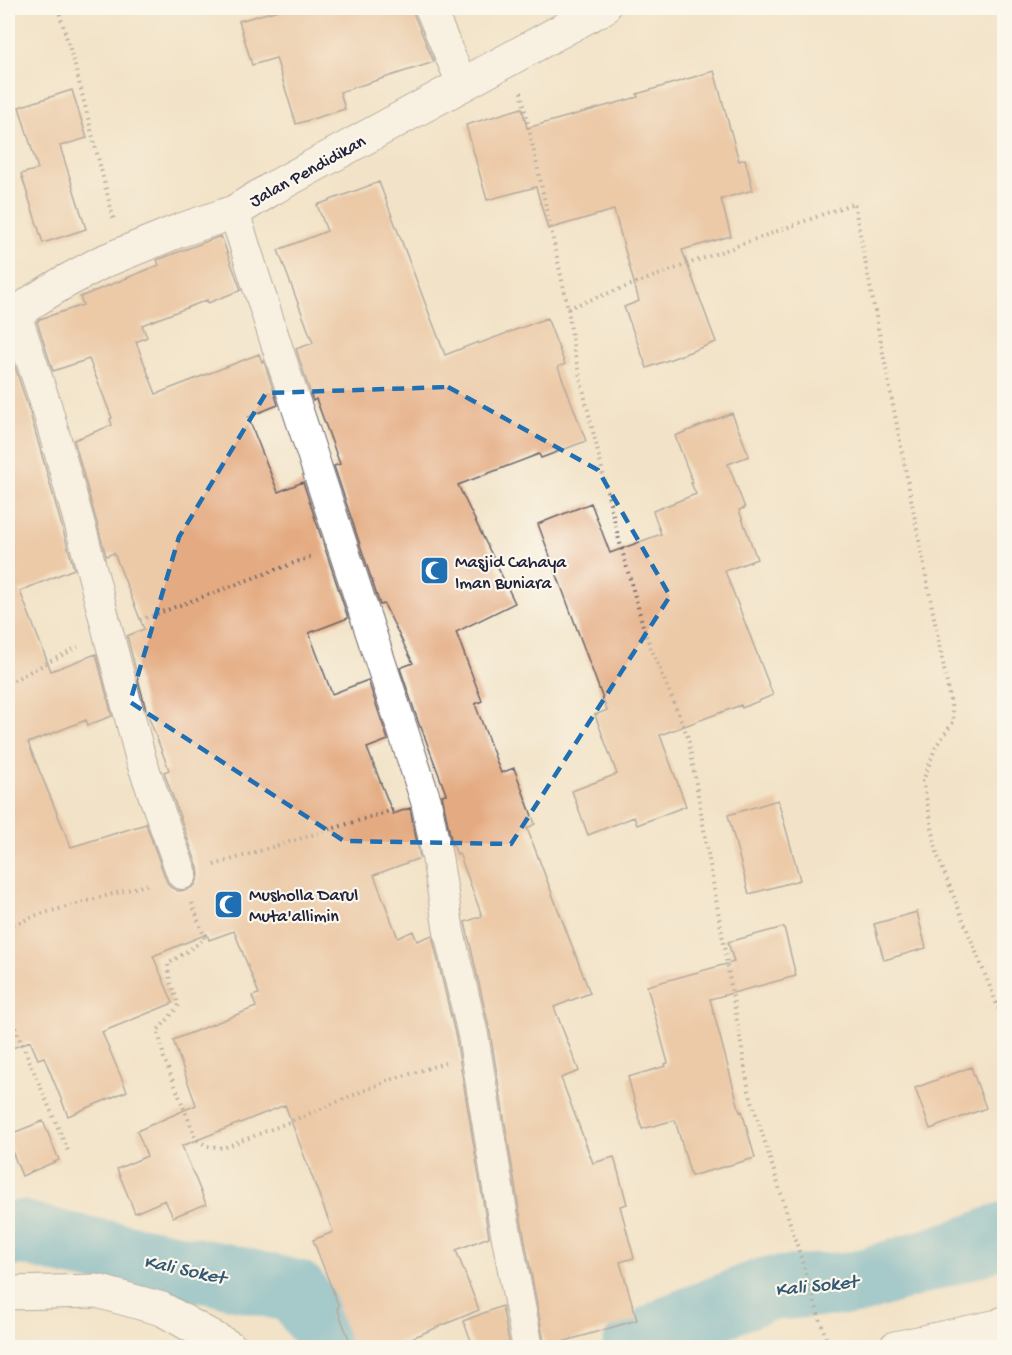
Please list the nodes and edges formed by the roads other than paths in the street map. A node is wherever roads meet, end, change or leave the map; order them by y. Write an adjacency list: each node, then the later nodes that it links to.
1 (430, 8): 3 (street)
2 (603, 8): 3 (street, Jalan Pendidikan)
3 (462, 84): 4 (street, Jalan Pendidikan)
4 (234, 212): 5 (street, Jalan Pendidikan); 10 (street)
5 (12, 317): 6 (street)
6 (182, 874)
7 (8, 1293): 9 (street)
8 (1005, 1323): 11 (street)
9 (231, 1347)
10 (528, 1347)
11 (896, 1347)

